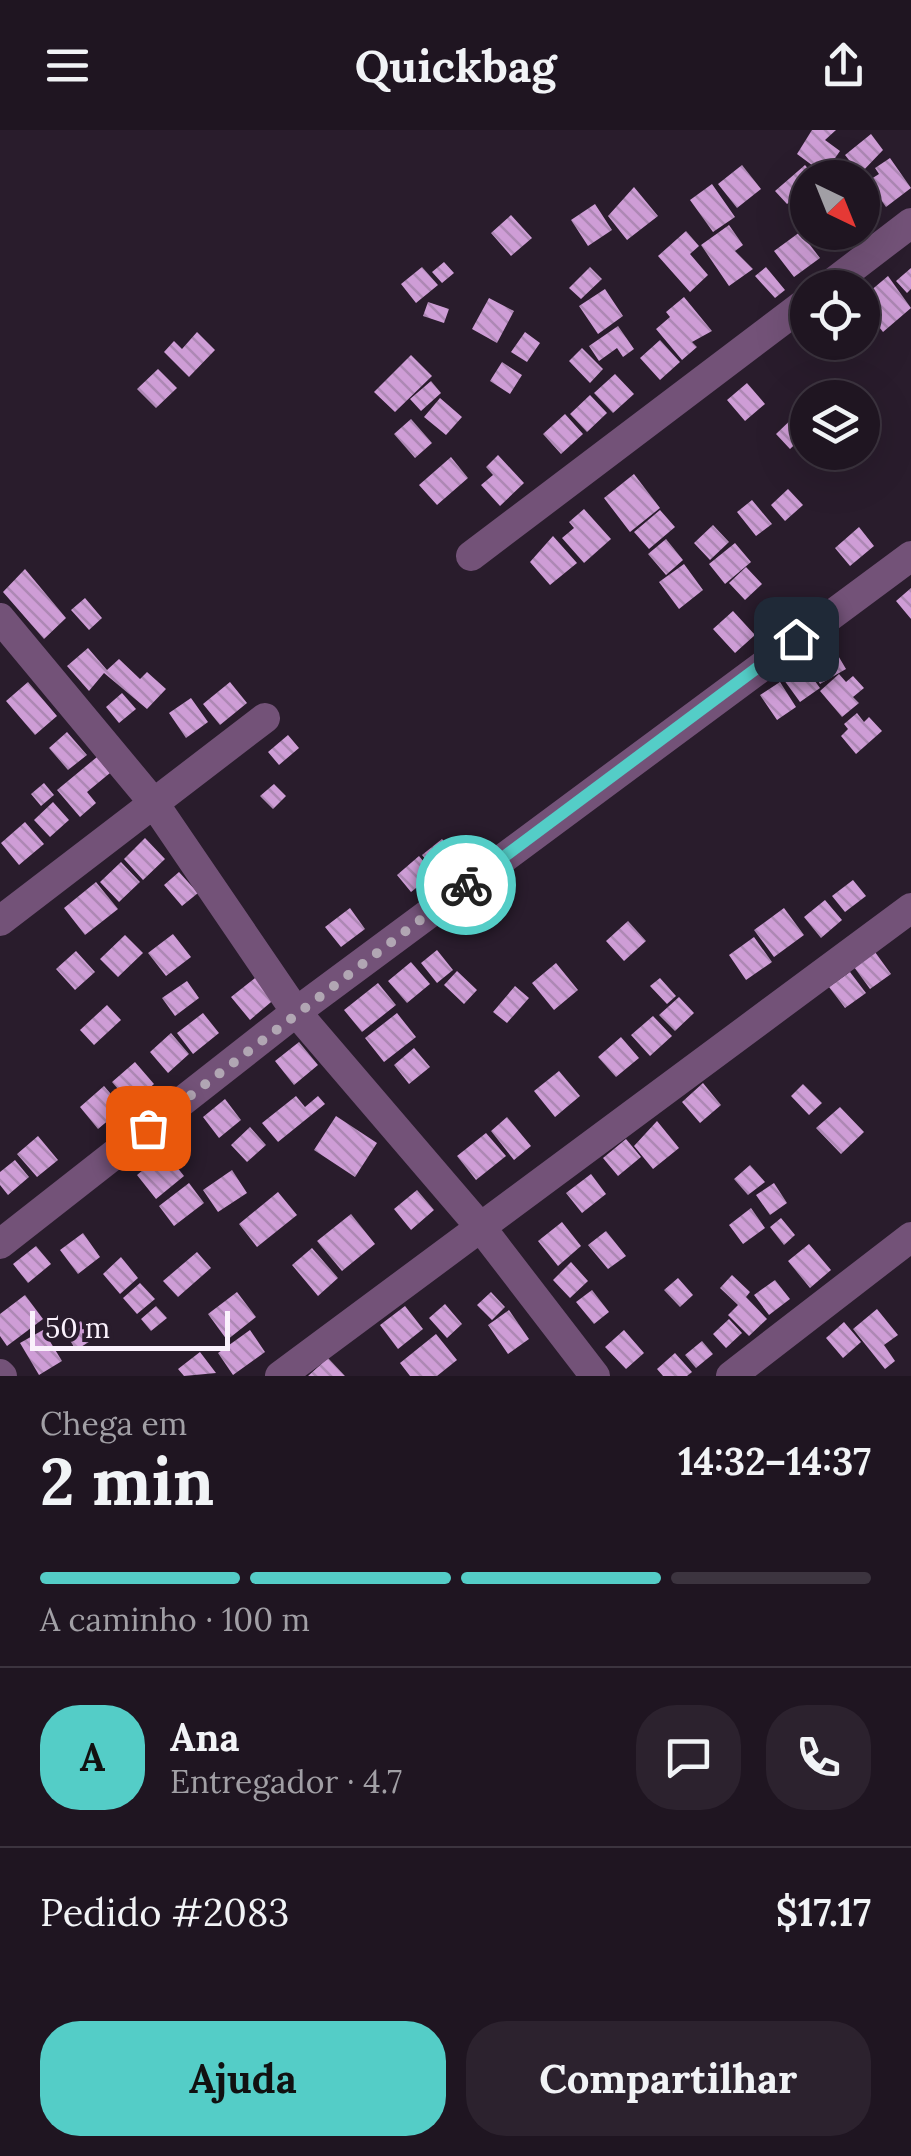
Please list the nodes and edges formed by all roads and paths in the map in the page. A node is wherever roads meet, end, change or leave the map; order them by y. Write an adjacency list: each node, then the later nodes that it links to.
1 (911, 223): 2 (street)
2 (850, 270)
3 (790, 316): 4 (street)
4 (471, 556)
5 (911, 556): 11 (street)
6 (0, 618): 8 (street)
7 (265, 718): 8 (street)
8 (153, 802): 10 (street); 11 (street)
9 (911, 908): 12 (street)
10 (0, 921)
11 (296, 1012): 12 (street); 14 (street)
12 (482, 1229): 15 (street); 16 (street)
13 (911, 1237): 17 (street)
14 (0, 1244)
15 (280, 1376)
16 (595, 1376)
17 (731, 1376)

